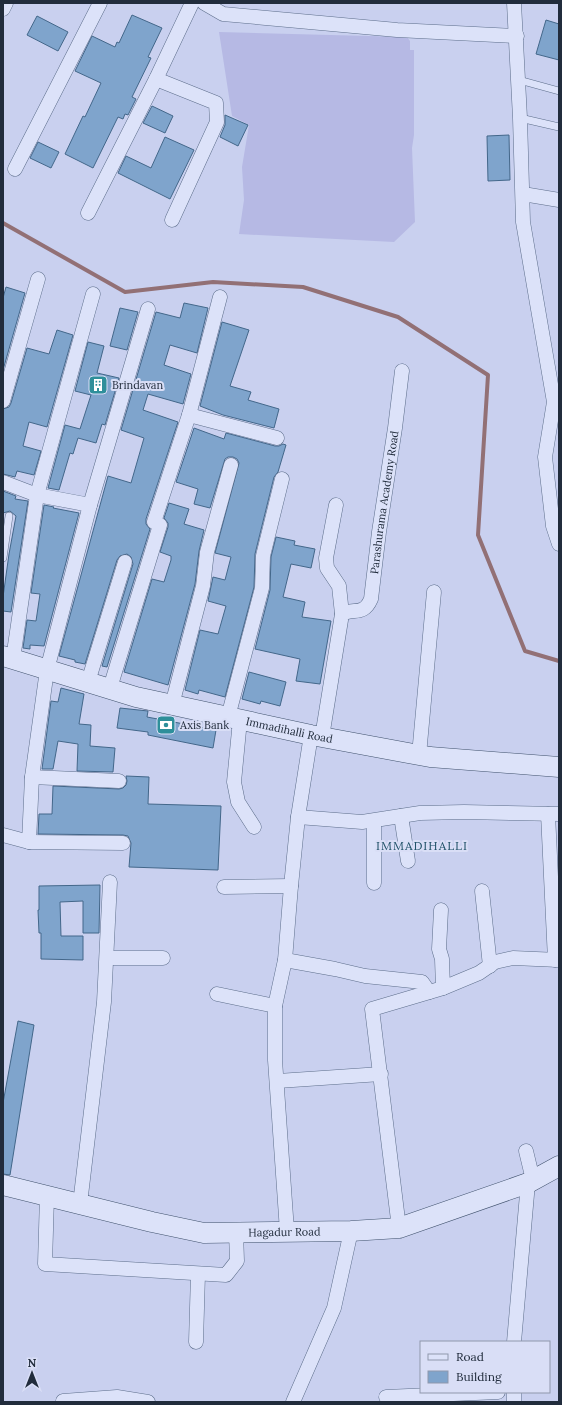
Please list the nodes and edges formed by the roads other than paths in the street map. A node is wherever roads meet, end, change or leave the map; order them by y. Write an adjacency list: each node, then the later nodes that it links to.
1 (6, 3): 6 (street)
2 (100, 3): 13 (street)
3 (192, 3): 8 (street)
4 (204, 3): 7 (street)
5 (514, 3): 7 (street)
6 (3, 9)
7 (517, 36): 9 (street)
8 (156, 79): 16 (street); 17 (street)
9 (519, 80): 10 (lane); 11 (street)
10 (559, 91)
11 (520, 118): 12 (lane); 14 (street)
12 (559, 127)
13 (15, 169)
14 (523, 194): 15 (street); 33 (street)
15 (559, 200)
16 (88, 213)
17 (172, 220)
18 (38, 279): 23 (street)
19 (93, 294): 29 (street)
20 (220, 296): 24 (street)
21 (148, 309): 30 (street)
22 (402, 371): 37 (street, Parashurama Academy Road)
23 (3, 401)
24 (189, 415): 25 (street); 41 (street)
25 (277, 438)
26 (231, 465): 42 (street)
27 (282, 479): 43 (street)
28 (3, 482): 29 (street)
29 (37, 495): 30 (street); 38 (street)
30 (90, 505): 39 (street)
31 (336, 505): 37 (street)
32 (9, 516): 34 (lane)
33 (559, 544)
34 (3, 558)
35 (125, 562): 40 (street)
36 (434, 592): 45 (street)
37 (342, 614): 44 (street)
38 (8, 658): 39 (street, Immadihalli Road)
39 (47, 670): 40 (street, Immadihalli Road); 47 (street)
40 (88, 682): 41 (street, Immadihalli Road)
41 (110, 688): 42 (street, Immadihalli Road)
42 (172, 705): 43 (street, Immadihalli Road)
43 (234, 718): 44 (street, Immadihalli Road); 53 (street)
44 (317, 736): 45 (street, Immadihalli Road); 51 (street)
45 (419, 755): 46 (street, Immadihalli Road)
46 (559, 768)
47 (32, 777): 48 (street); 55 (street)
48 (119, 781)
49 (554, 814): 50 (street); 67 (street)
50 (401, 816): 52 (street); 57 (street)
51 (298, 817): 52 (street); 60 (street)
52 (374, 821): 59 (street)
53 (254, 827)
54 (3, 835): 55 (street)
55 (29, 842): 56 (street)
56 (123, 843)
57 (408, 861)
58 (110, 882): 64 (street)
59 (374, 883)
60 (290, 886): 61 (street); 66 (street)
61 (224, 887)
62 (482, 891): 68 (street)
63 (441, 910): 69 (street)
64 (107, 958): 65 (street); 80 (street)
65 (163, 958)
66 (284, 960): 70 (street); 72 (street)
67 (557, 960): 68 (street)
68 (490, 966): 69 (street)
69 (443, 988): 70 (street)
70 (429, 992): 73 (street)
71 (217, 994): 72 (street)
72 (275, 1006): 74 (street)
73 (381, 1074): 74 (street); 81 (street)
74 (278, 1081): 82 (street)
75 (526, 1152): 77 (street)
76 (559, 1166): 77 (street, Hagadur Road)
77 (530, 1181): 81 (street, Hagadur Road); 86 (street)
78 (3, 1186): 79 (street, Hagadur Road)
79 (47, 1196): 80 (street, Hagadur Road); 85 (street)
80 (80, 1204): 84 (street, Hagadur Road)
81 (399, 1228): 83 (street, Hagadur Road)
82 (287, 1231): 83 (street, Hagadur Road); 84 (street, Hagadur Road)
83 (351, 1231): 92 (street)
84 (236, 1232): 85 (street)
85 (198, 1274): 87 (street)
86 (514, 1341)
87 (196, 1342)
88 (476, 1393): 89 (street)
89 (386, 1397)
90 (63, 1401): 91 (street)
91 (148, 1402)
92 (293, 1402)

